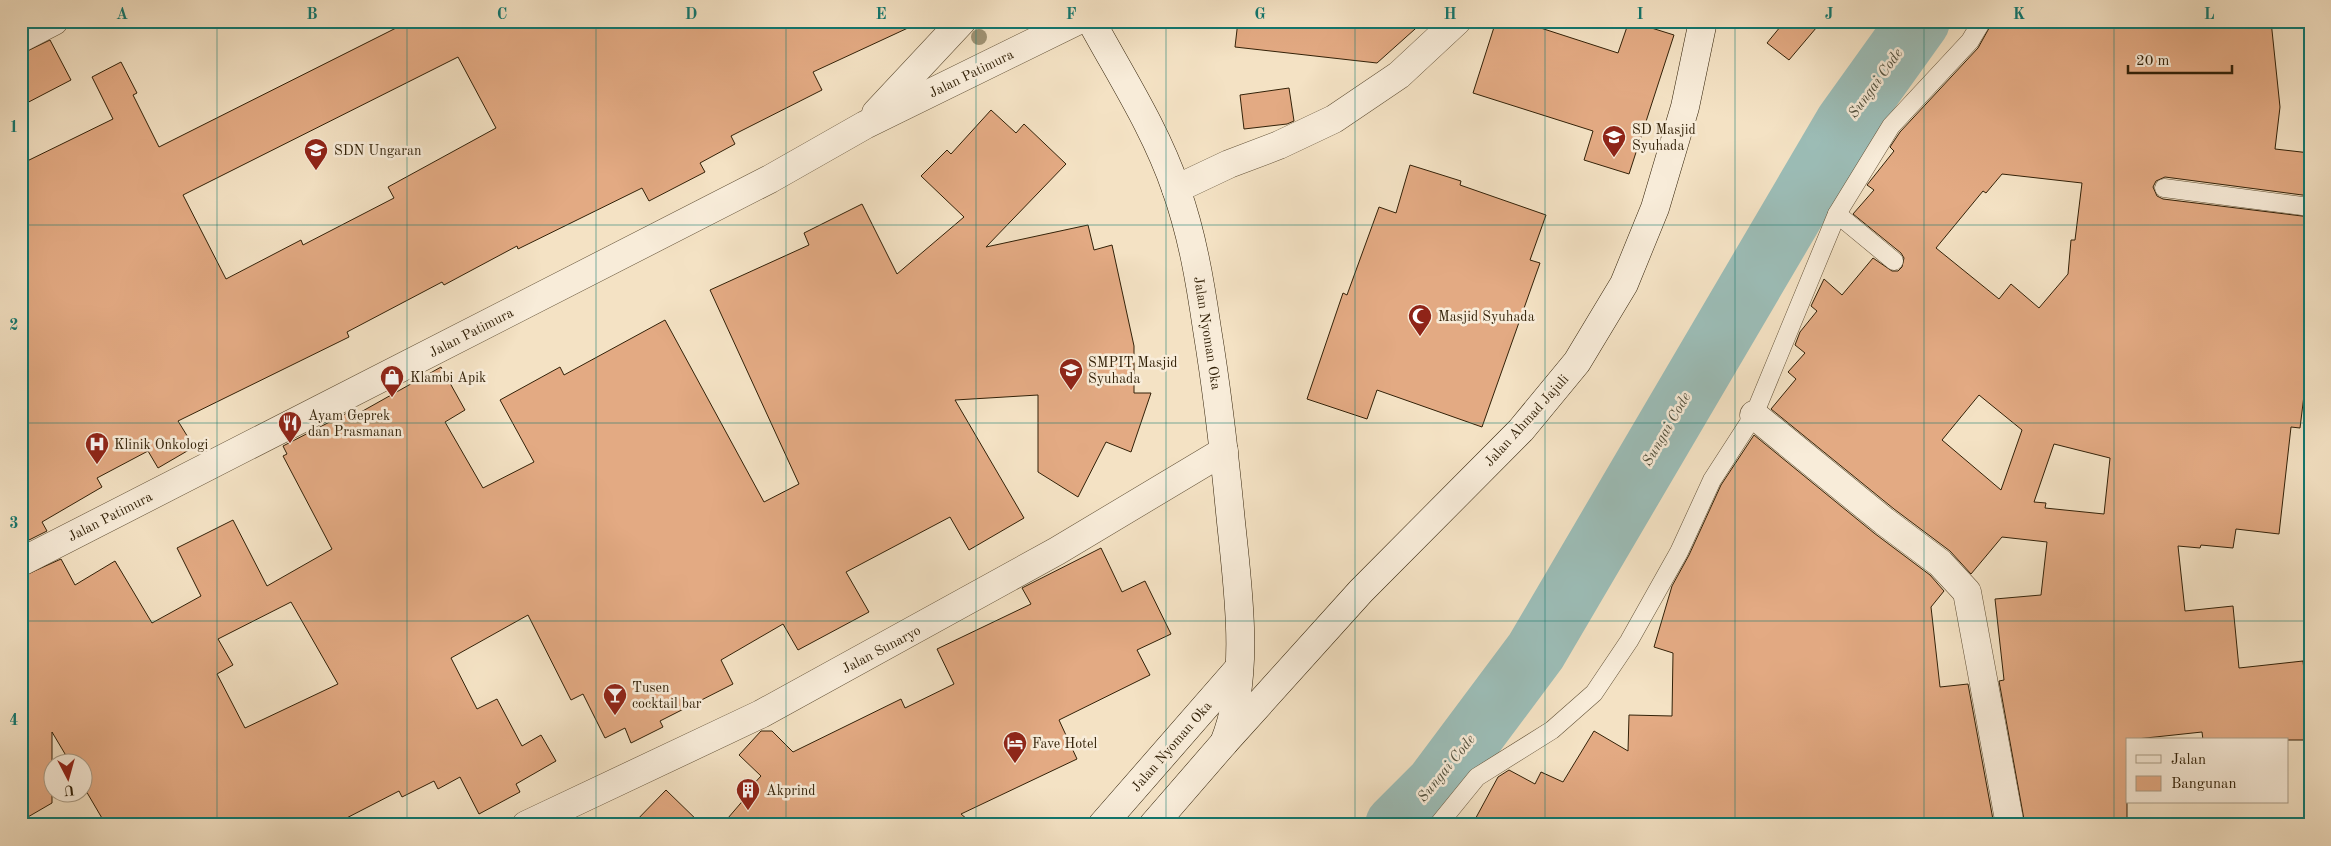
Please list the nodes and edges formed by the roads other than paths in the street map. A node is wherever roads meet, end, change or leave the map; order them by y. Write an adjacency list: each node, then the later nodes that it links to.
1 (54, 21): 8 (street)
2 (962, 21): 9 (street, Jalan Patimura)
3 (1077, 21): 9 (street, Jalan Patimura)
4 (1091, 21): 11 (street, Jalan Nyoman Oka)
5 (1457, 21): 11 (street)
6 (1703, 21): 19 (street, Jalan Ahmad Jajuli)
7 (1982, 21): 13 (lane)
8 (21, 38)
9 (865, 125): 17 (street, Jalan Patimura)
10 (2164, 188): 12 (lane)
11 (1176, 189): 16 (street, Jalan Nyoman Oka)
12 (2310, 207)
13 (1836, 214): 14 (lane); 15 (lane)
14 (1894, 261)
15 (1754, 415): 23 (lane); 24 (street)
16 (1224, 451): 18 (street, Jalan Nyoman Oka); 20 (street, Jalan Sunaryo)
17 (21, 562)
18 (1239, 668): 19 (street, Jalan Nyoman Oka); 21 (street, Jalan Nyoman Oka)
19 (1224, 743): 22 (street, Jalan Nyoman Oka)
20 (526, 825)
21 (1102, 825)
22 (1153, 825)
23 (1438, 825)
24 (2010, 825)

